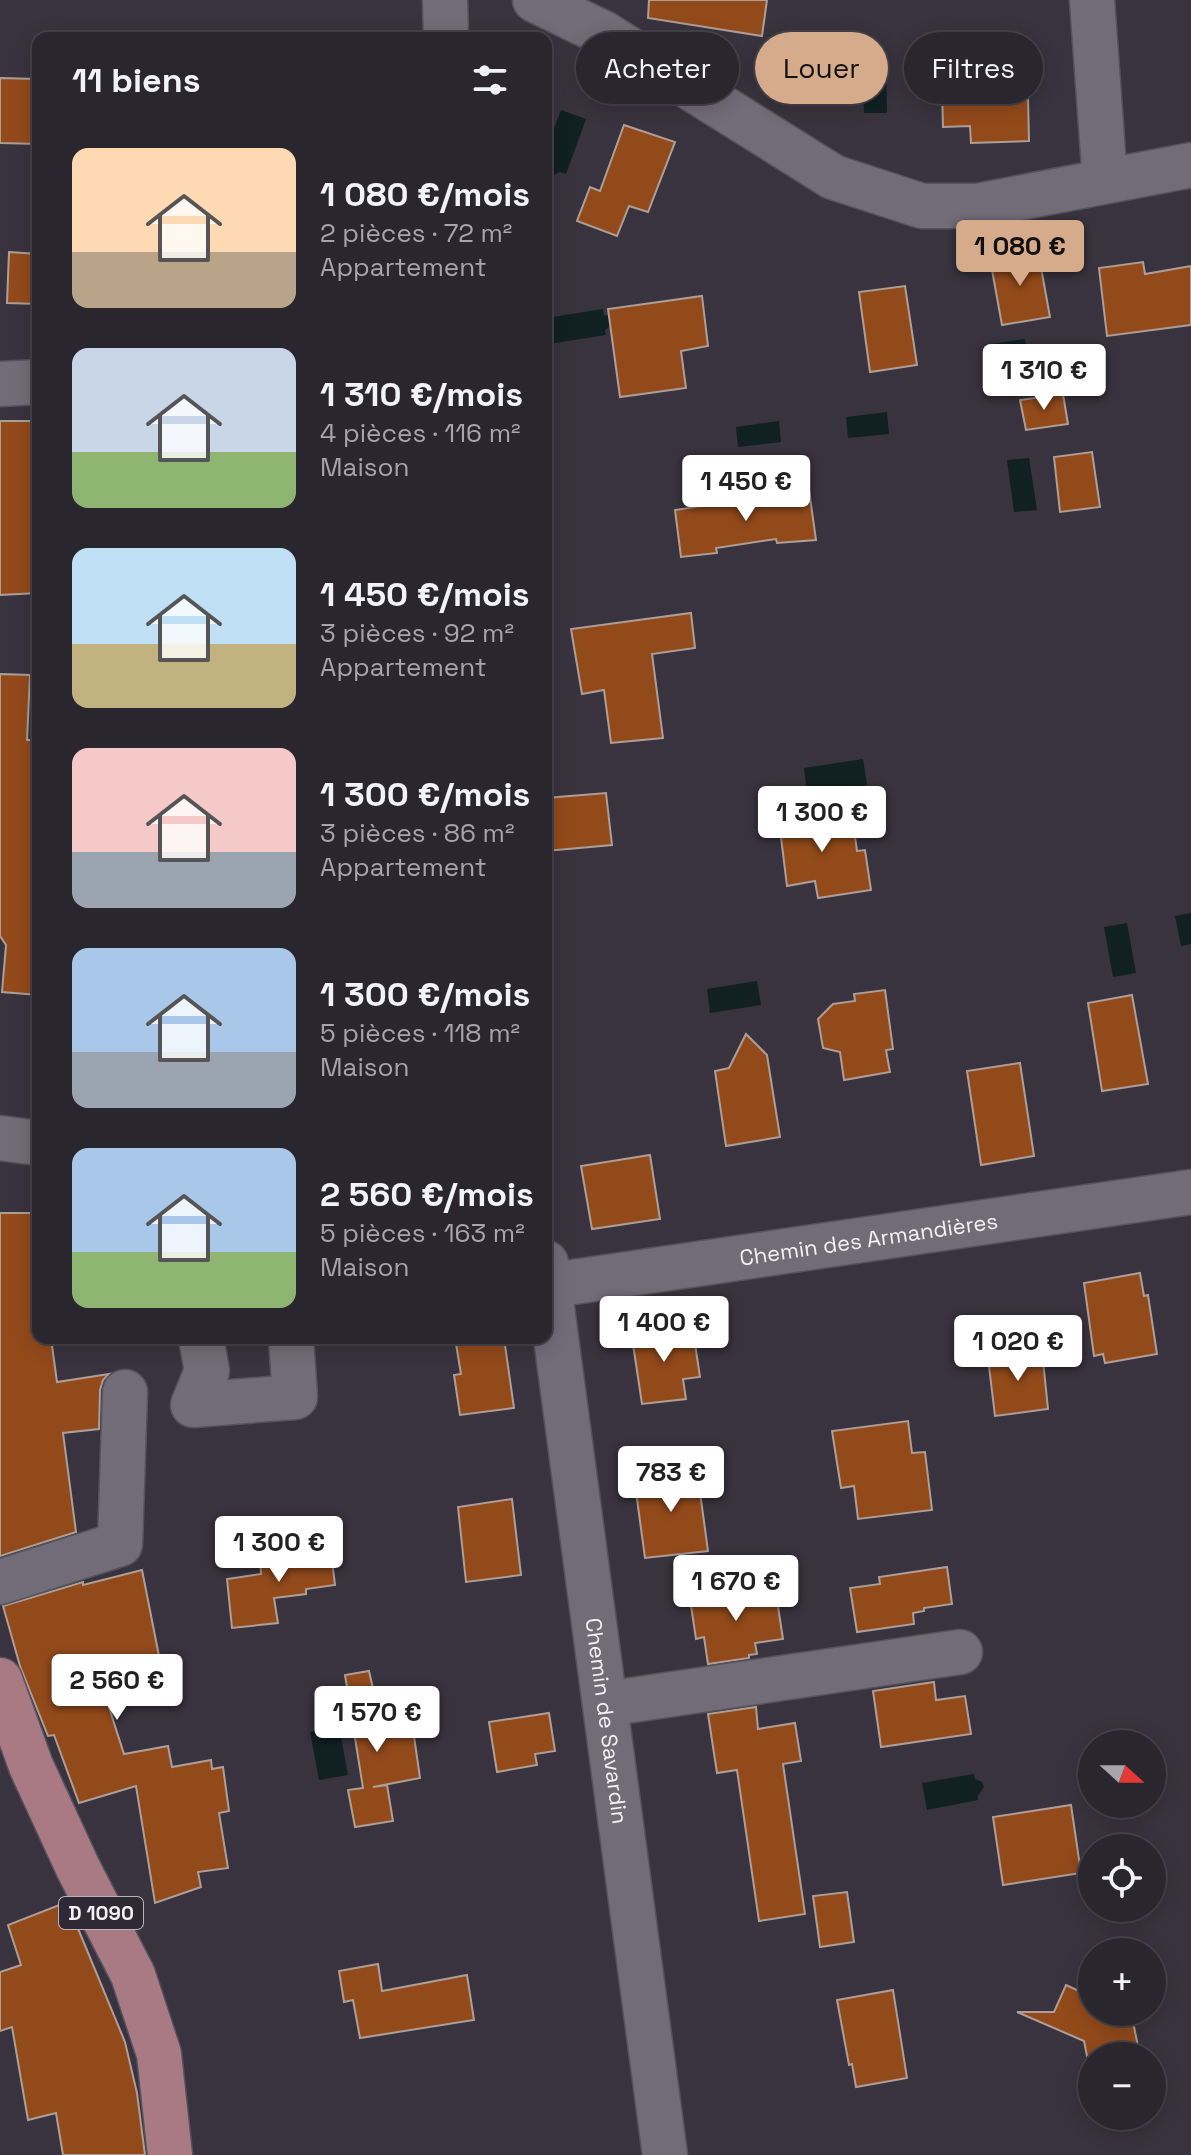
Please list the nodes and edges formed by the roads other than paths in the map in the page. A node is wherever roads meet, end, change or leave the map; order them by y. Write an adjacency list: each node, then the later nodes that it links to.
1 (445, 0): 4 (street)
2 (535, 0): 6 (street)
3 (1092, 0): 6 (street)
4 (446, 32)
5 (1191, 165): 6 (street)
6 (1105, 181)
7 (32, 382): 8 (street)
8 (0, 384)
9 (0, 1138): 10 (street)
10 (32, 1142)
11 (1191, 1192): 12 (street, Chemin des Armandières)
12 (552, 1278)
13 (552, 1316): 20 (street, Chemin de Savardin)
14 (202, 1344): 15 (street)
15 (291, 1344)
16 (125, 1392): 17 (street)
17 (0, 1582)
18 (960, 1652): 20 (street)
19 (0, 1680): 21 (main road, D 1090)
20 (605, 1704): 23 (street, Chemin de Savardin)
21 (10, 1738): 22 (main road, D 1090)
22 (170, 2155)
23 (665, 2155)

